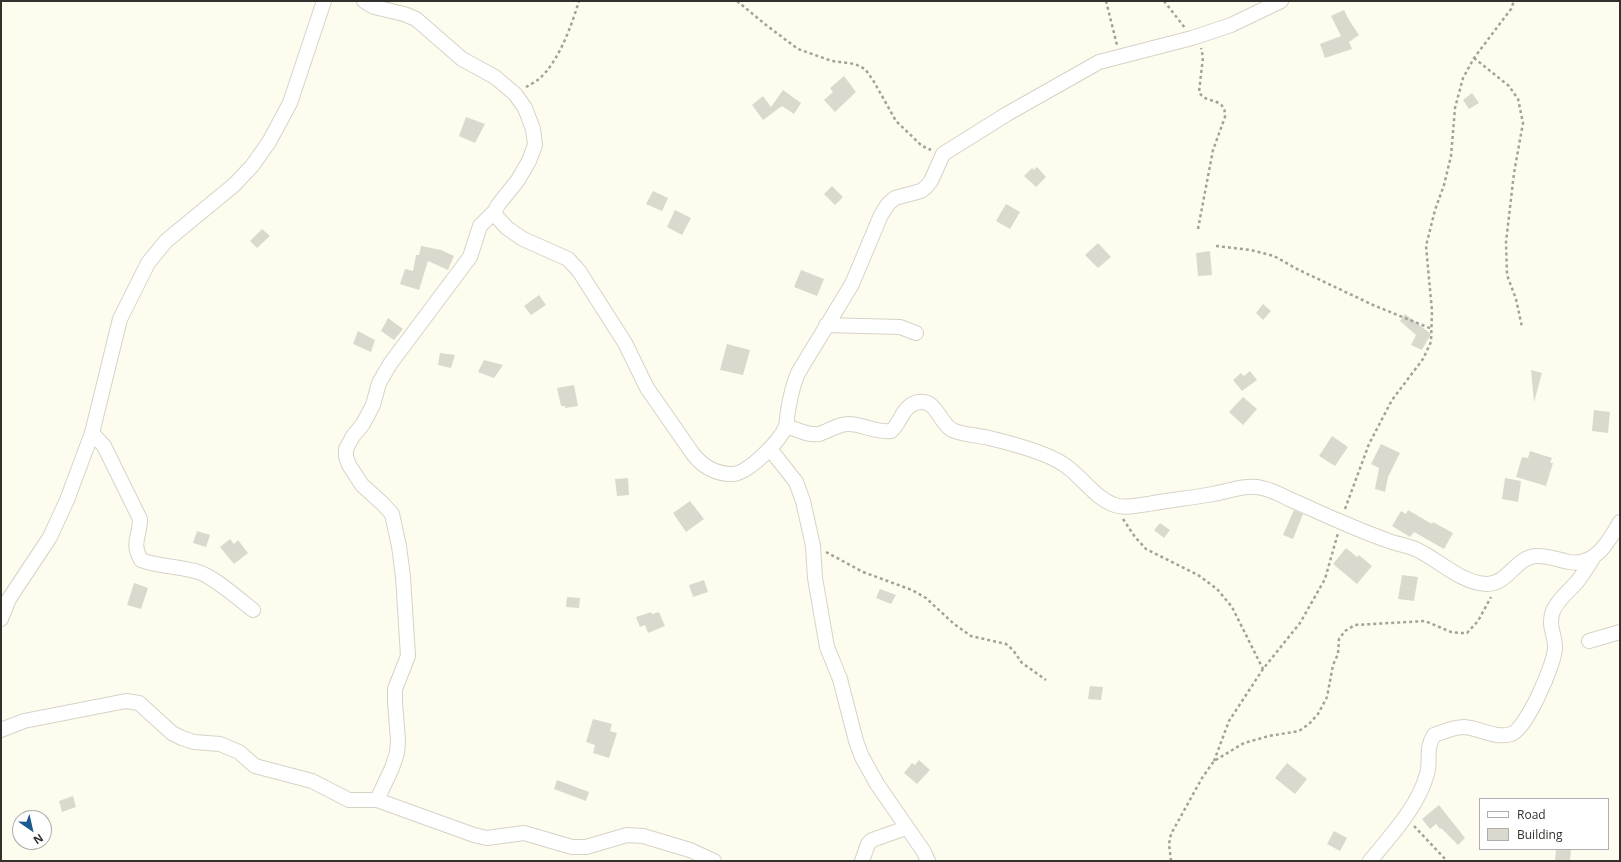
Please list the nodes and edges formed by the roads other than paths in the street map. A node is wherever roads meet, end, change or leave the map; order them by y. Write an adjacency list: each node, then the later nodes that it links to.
1 (324, 1): 8 (street)
2 (364, 1): 4 (street)
3 (1281, 1): 5 (street)
4 (495, 211): 9 (street); 17 (street)
5 (826, 325): 6 (street); 7 (street)
6 (916, 334)
7 (786, 426): 9 (street); 11 (street)
8 (92, 433): 12 (street); 13 (street)
9 (770, 449): 18 (street)
10 (1620, 522): 11 (street)
11 (1594, 558): 22 (street)
12 (253, 610)
13 (1, 619)
14 (1620, 632): 15 (street)
15 (1589, 641)
16 (1, 730): 17 (street)
17 (377, 800): 19 (street)
18 (906, 828): 20 (street); 21 (street)
19 (714, 861)
20 (862, 861)
21 (928, 861)
22 (1370, 861)

